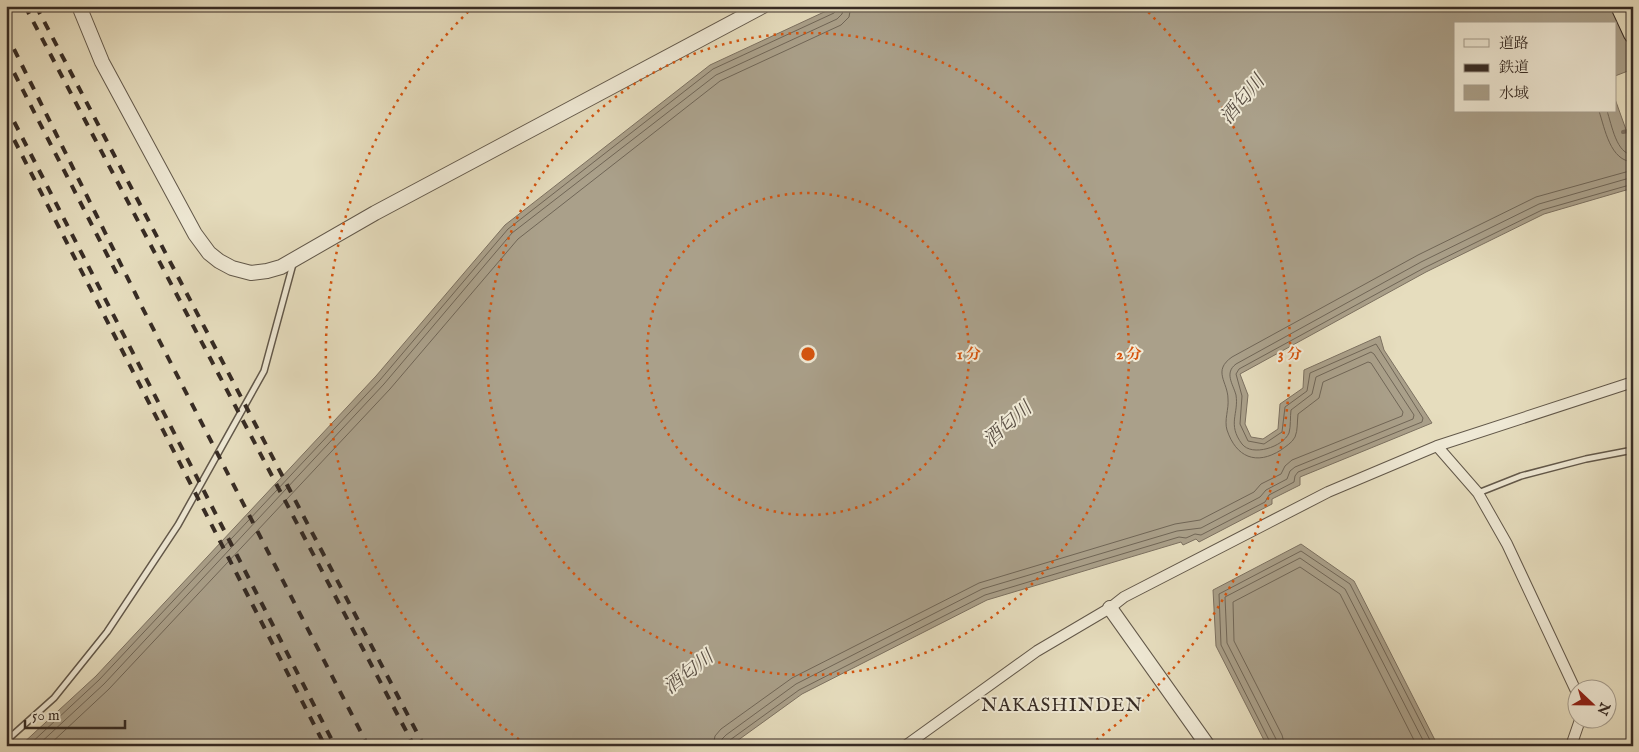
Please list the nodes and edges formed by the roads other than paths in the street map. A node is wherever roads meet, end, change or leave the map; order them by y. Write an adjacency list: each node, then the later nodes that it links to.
1 (79, 6): 5 (street)
2 (763, 6): 5 (street)
3 (1620, 6): 4 (highway)
4 (1633, 34)
5 (294, 261): 13 (lane)
6 (1633, 382): 7 (street)
7 (1437, 446): 9 (street); 10 (street)
8 (1633, 450): 9 (lane)
9 (1478, 493): 11 (street)
10 (1110, 608): 14 (street); 15 (street)
11 (1570, 680)
12 (1577, 730): 16 (street)
13 (6, 741)
14 (905, 746)
15 (1208, 746)
16 (1571, 746)

